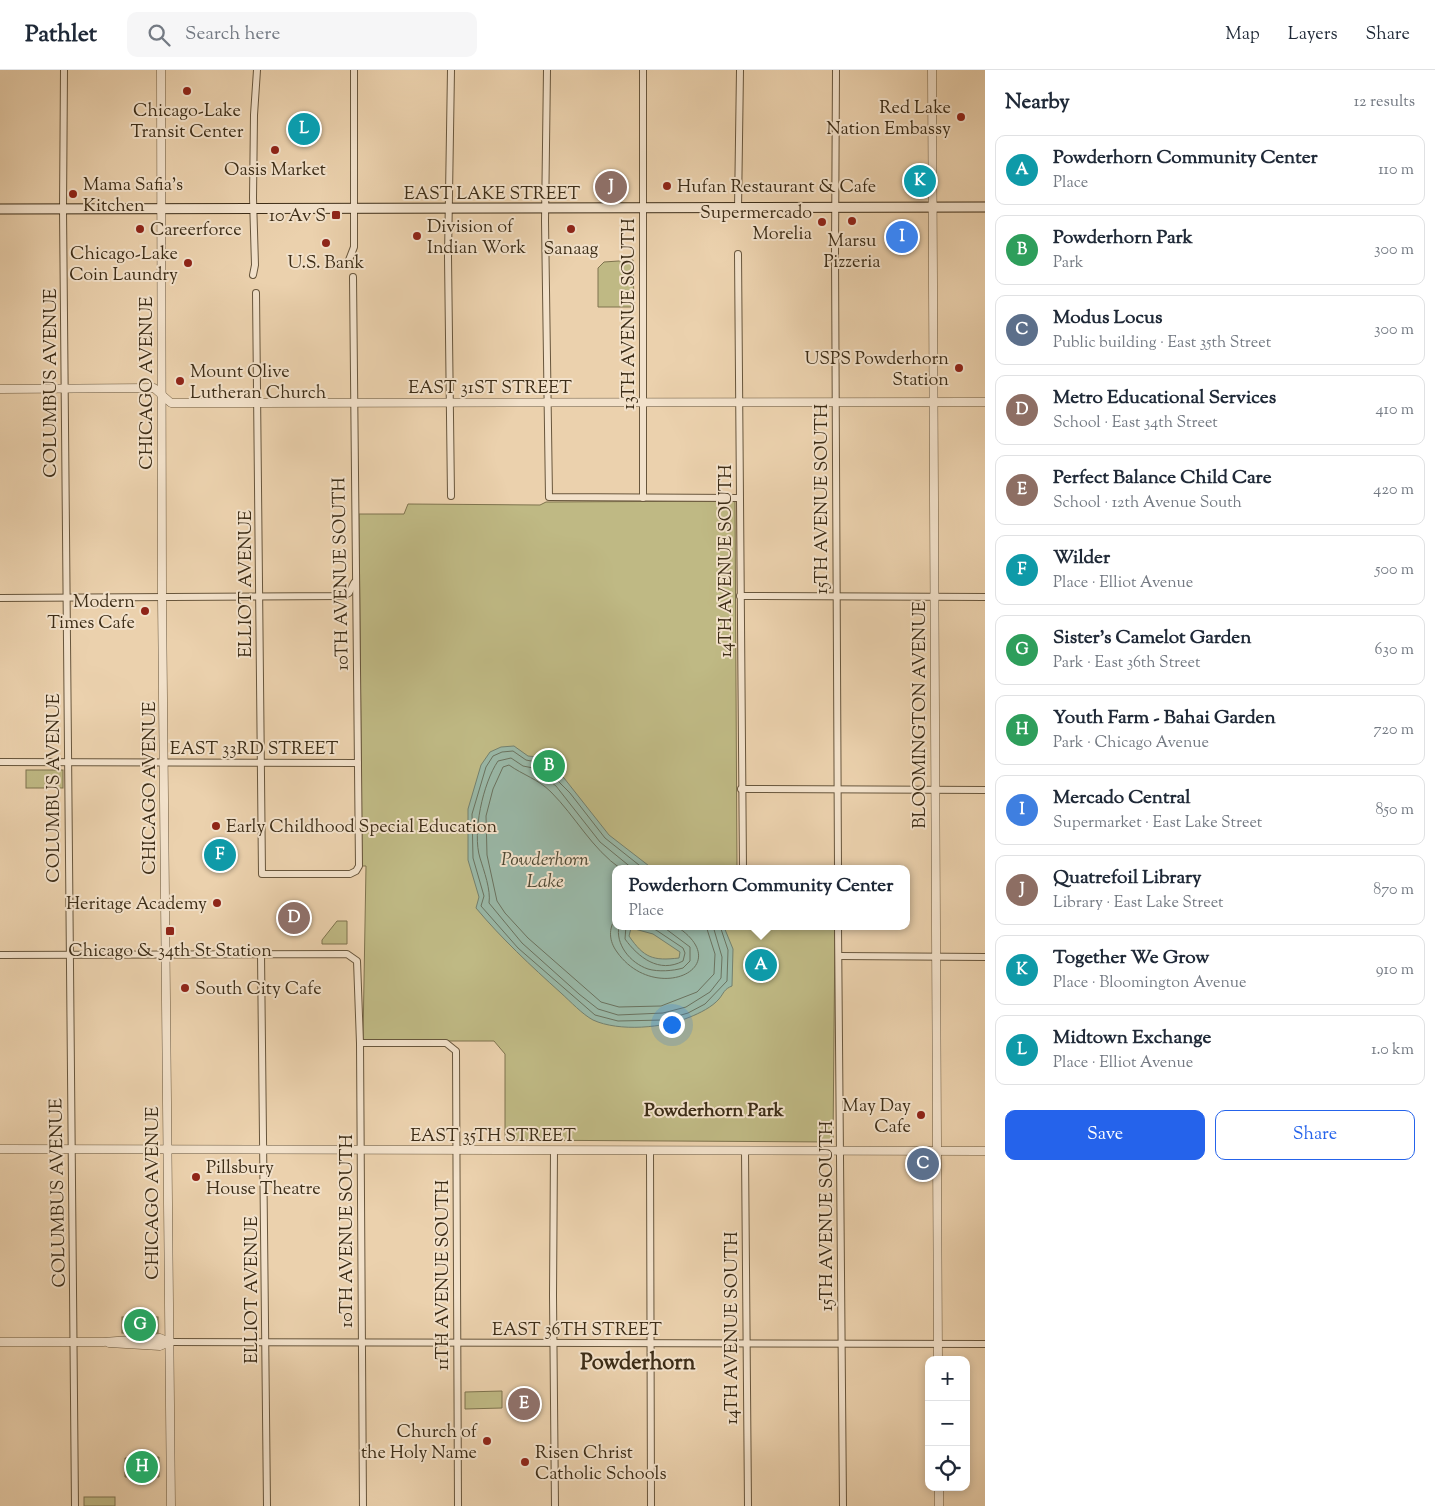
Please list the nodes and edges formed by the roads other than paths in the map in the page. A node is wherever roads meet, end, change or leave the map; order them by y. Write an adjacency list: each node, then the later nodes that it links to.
1 (64, 70): 16 (street, COLUMBUS AVENUE)
2 (161, 70): 17 (street, CHICAGO AVENUE)
3 (257, 70): 18 (street)
4 (354, 70): 19 (street)
5 (451, 70): 20 (street)
6 (547, 70): 12 (street)
7 (643, 70): 21 (street, 13TH AVENUE SOUTH)
8 (740, 70): 22 (street)
9 (836, 70): 13 (street, 15TH AVENUE SOUTH)
10 (932, 70): 14 (street, BLOOMINGTON AVENUE)
11 (985, 207): 14 (main road, EAST LAKE STREET)
12 (545, 208): 20 (main road, EAST LAKE STREET); 21 (main road, EAST LAKE STREET); 33 (street)
13 (835, 208): 14 (main road, EAST LAKE STREET); 22 (main road, EAST LAKE STREET); 36 (street, 15TH AVENUE SOUTH)
14 (932, 208): 37 (street, BLOOMINGTON AVENUE)
15 (0, 209): 16 (main road, EAST LAKE STREET)
16 (63, 209): 17 (main road, EAST LAKE STREET); 28 (street, COLUMBUS AVENUE)
17 (160, 209): 18 (main road, EAST LAKE STREET); 30 (street, CHICAGO AVENUE)
18 (253, 209): 19 (main road, EAST LAKE STREET); 25 (street)
19 (354, 209): 20 (main road, EAST LAKE STREET); 24 (street)
20 (449, 209): 32 (street)
21 (642, 209): 22 (main road, EAST LAKE STREET); 34 (street, 13TH AVENUE SOUTH)
22 (738, 209)
23 (738, 254): 35 (street, 14TH AVENUE SOUTH)
24 (349, 260)
25 (253, 275)
26 (353, 277): 31 (street, 10TH AVENUE SOUTH)
27 (256, 293): 39 (street, ELLIOT AVENUE)
28 (64, 388): 29 (street, EAST 31ST STREET); 30 (street, EAST 31ST STREET); 52 (street, COLUMBUS AVENUE)
29 (0, 389)
30 (162, 396): 39 (street, EAST 31ST STREET); 46 (street, CHICAGO AVENUE)
31 (354, 402): 32 (street, EAST 31ST STREET); 39 (street, EAST 31ST STREET); 43 (street, 10TH AVENUE SOUTH)
32 (450, 402): 33 (street, EAST 31ST STREET); 40 (street)
33 (547, 402): 34 (street, EAST 31ST STREET); 41 (street)
34 (643, 402): 35 (street, EAST 31ST STREET); 41 (street, 13TH AVENUE SOUTH)
35 (738, 402): 36 (street, EAST 31ST STREET); 42 (street, 14TH AVENUE SOUTH)
36 (836, 402): 37 (street, EAST 31ST STREET); 48 (street, 15TH AVENUE SOUTH)
37 (932, 402): 38 (street, EAST 31ST STREET); 49 (street, BLOOMINGTON AVENUE)
38 (985, 402)
39 (258, 403): 47 (street, ELLIOT AVENUE)
40 (451, 496)
41 (643, 498): 42 (street)
42 (740, 498): 45 (street, 14TH AVENUE SOUTH)
43 (355, 581): 44 (street); 53 (street, 10TH AVENUE SOUTH)
44 (343, 596): 47 (street); 53 (street)
45 (740, 596): 48 (street); 59 (street, 14TH AVENUE SOUTH)
46 (162, 597): 47 (street); 52 (street); 57 (street, CHICAGO AVENUE)
47 (260, 597): 58 (street, ELLIOT AVENUE)
48 (837, 597): 49 (street); 60 (street, 15TH AVENUE SOUTH)
49 (934, 597): 50 (street); 61 (street, BLOOMINGTON AVENUE)
50 (985, 597)
51 (0, 598): 52 (street)
52 (66, 598): 56 (street, COLUMBUS AVENUE)
53 (355, 604): 55 (street, 10TH AVENUE SOUTH)
54 (0, 762): 56 (street, EAST 33RD STREET)
55 (358, 762): 58 (street, EAST 33RD STREET); 65 (street, 10TH AVENUE SOUTH)
56 (68, 763): 57 (street, EAST 33RD STREET); 70 (street, COLUMBUS AVENUE)
57 (164, 763): 58 (street, EAST 33RD STREET); 67 (street, CHICAGO AVENUE)
58 (261, 763): 65 (street, ELLIOT AVENUE)
59 (741, 789): 60 (street); 63 (street, 14TH AVENUE SOUTH)
60 (839, 790): 61 (street); 64 (street, 15TH AVENUE SOUTH)
61 (935, 790): 62 (street); 72 (street, BLOOMINGTON AVENUE)
62 (985, 790)
63 (742, 865)
64 (838, 865)
65 (262, 874)
66 (838, 930): 71 (street, 15TH AVENUE SOUTH)
67 (165, 954): 68 (street); 70 (street); 76 (street, CHICAGO AVENUE)
68 (261, 954): 74 (street, 10TH AVENUE SOUTH); 77 (street, ELLIOT AVENUE)
69 (0, 955): 70 (street)
70 (69, 955): 78 (street, COLUMBUS AVENUE)
71 (839, 956): 72 (street); 84 (street, 15TH AVENUE SOUTH)
72 (936, 958): 73 (street); 85 (street, BLOOMINGTON AVENUE)
73 (985, 958)
74 (360, 1043): 79 (street, 10TH AVENUE SOUTH); 80 (street, 11TH AVENUE SOUTH)
75 (0, 1149): 78 (street, EAST 35TH STREET)
76 (167, 1149): 77 (street, EAST 35TH STREET); 78 (street, EAST 35TH STREET); 89 (street, CHICAGO AVENUE)
77 (264, 1149): 79 (street, EAST 35TH STREET); 90 (street, ELLIOT AVENUE)
78 (72, 1150): 88 (street, COLUMBUS AVENUE)
79 (361, 1150): 80 (street, EAST 35TH STREET); 91 (street, 10TH AVENUE SOUTH)
80 (456, 1150): 81 (street, EAST 35TH STREET); 93 (street, 11TH AVENUE SOUTH)
81 (554, 1150): 82 (street, EAST 35TH STREET); 92 (street)
82 (650, 1150): 83 (street, EAST 35TH STREET); 94 (street)
83 (745, 1150): 84 (street, EAST 35TH STREET); 95 (street, 14TH AVENUE SOUTH)
84 (841, 1150): 85 (street, EAST 35TH STREET); 96 (street, 15TH AVENUE SOUTH)
85 (937, 1151): 86 (street, EAST 35TH STREET); 97 (street, BLOOMINGTON AVENUE)
86 (985, 1151)
87 (0, 1342): 88 (street, EAST 36TH STREET)
88 (73, 1342): 89 (street, EAST 36TH STREET); 101 (street, COLUMBUS AVENUE)
89 (169, 1342): 90 (street, EAST 36TH STREET); 102 (street, CHICAGO AVENUE)
90 (266, 1342): 91 (street, EAST 36TH STREET); 103 (street, ELLIOT AVENUE)
91 (362, 1343): 93 (street, EAST 36TH STREET); 104 (street, 10TH AVENUE SOUTH)
92 (554, 1343): 93 (street, EAST 36TH STREET); 94 (street, EAST 36TH STREET); 106 (street)
93 (458, 1344): 105 (street, 11TH AVENUE SOUTH)
94 (650, 1344): 95 (street, EAST 36TH STREET); 107 (street)
95 (747, 1344): 96 (street, EAST 36TH STREET); 108 (street, 14TH AVENUE SOUTH)
96 (842, 1344): 97 (street, EAST 36TH STREET); 109 (street, 15TH AVENUE SOUTH)
97 (938, 1344): 98 (street, EAST 36TH STREET); 99 (street, BLOOMINGTON AVENUE)
98 (985, 1344)
99 (938, 1356)
100 (939, 1491): 110 (street)
101 (75, 1506)
102 (171, 1506)
103 (267, 1506)
104 (364, 1506)
105 (458, 1506)
106 (555, 1506)
107 (652, 1506)
108 (748, 1506)
109 (843, 1506)
110 (939, 1506)

